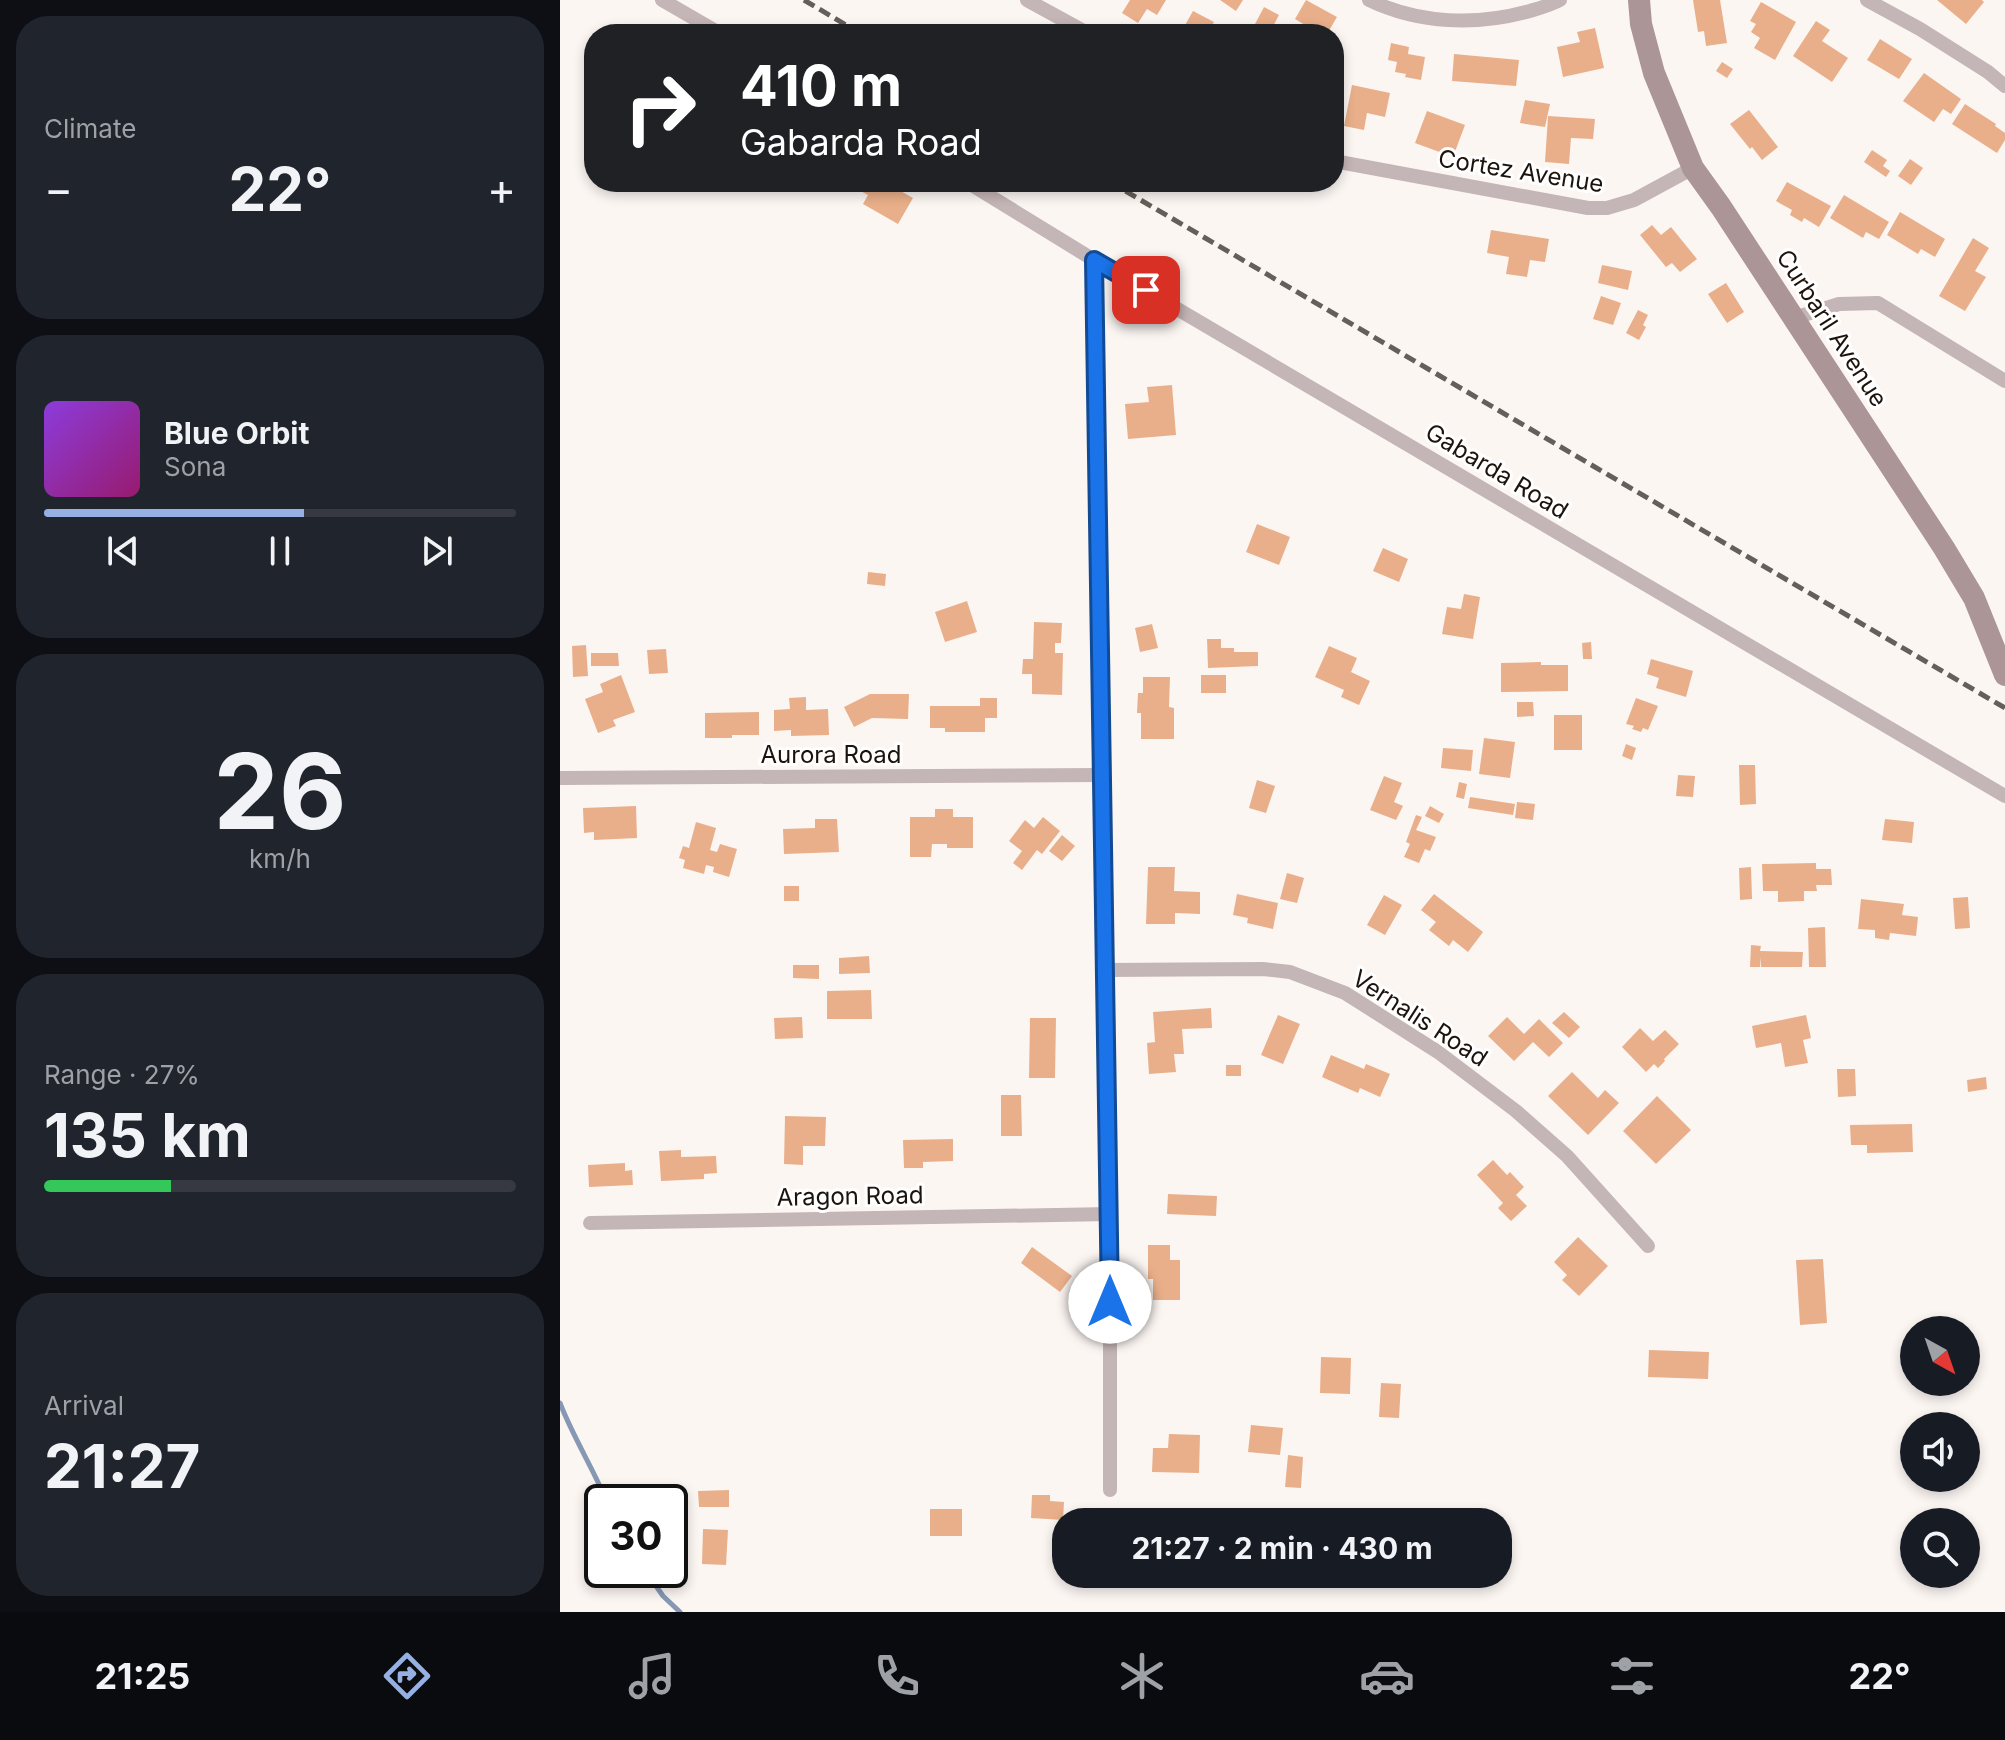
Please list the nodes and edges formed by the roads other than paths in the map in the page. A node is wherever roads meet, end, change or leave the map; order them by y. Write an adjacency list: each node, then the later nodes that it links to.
1 (662, 0): 7 (street)
2 (1027, 0): 8 (street)
3 (1369, 0): 4 (street)
4 (1560, 0)
5 (1639, 0): 11 (street, Curbaril Avenue)
6 (1867, 0): 9 (street)
7 (704, 24)
8 (1071, 24)
9 (2005, 86)
10 (1344, 163): 11 (street, Cortez Avenue)
11 (1693, 168): 14 (street, Curbaril Avenue)
12 (983, 192): 13 (street, Gabarda Road)
13 (1094, 260): 17 (street); 19 (street, Gabarda Road)
14 (1794, 318): 15 (street); 16 (street, Curbaril Avenue)
15 (2005, 381)
16 (2005, 675)
17 (1101, 775): 18 (street, Aurora Road); 20 (street)
18 (560, 778)
19 (2005, 796)
20 (1104, 970): 21 (street); 23 (street, Vernalis Road)
21 (1110, 1214): 22 (street, Aragon Road); 24 (street)
22 (590, 1223)
23 (1648, 1246)
24 (1110, 1490)

